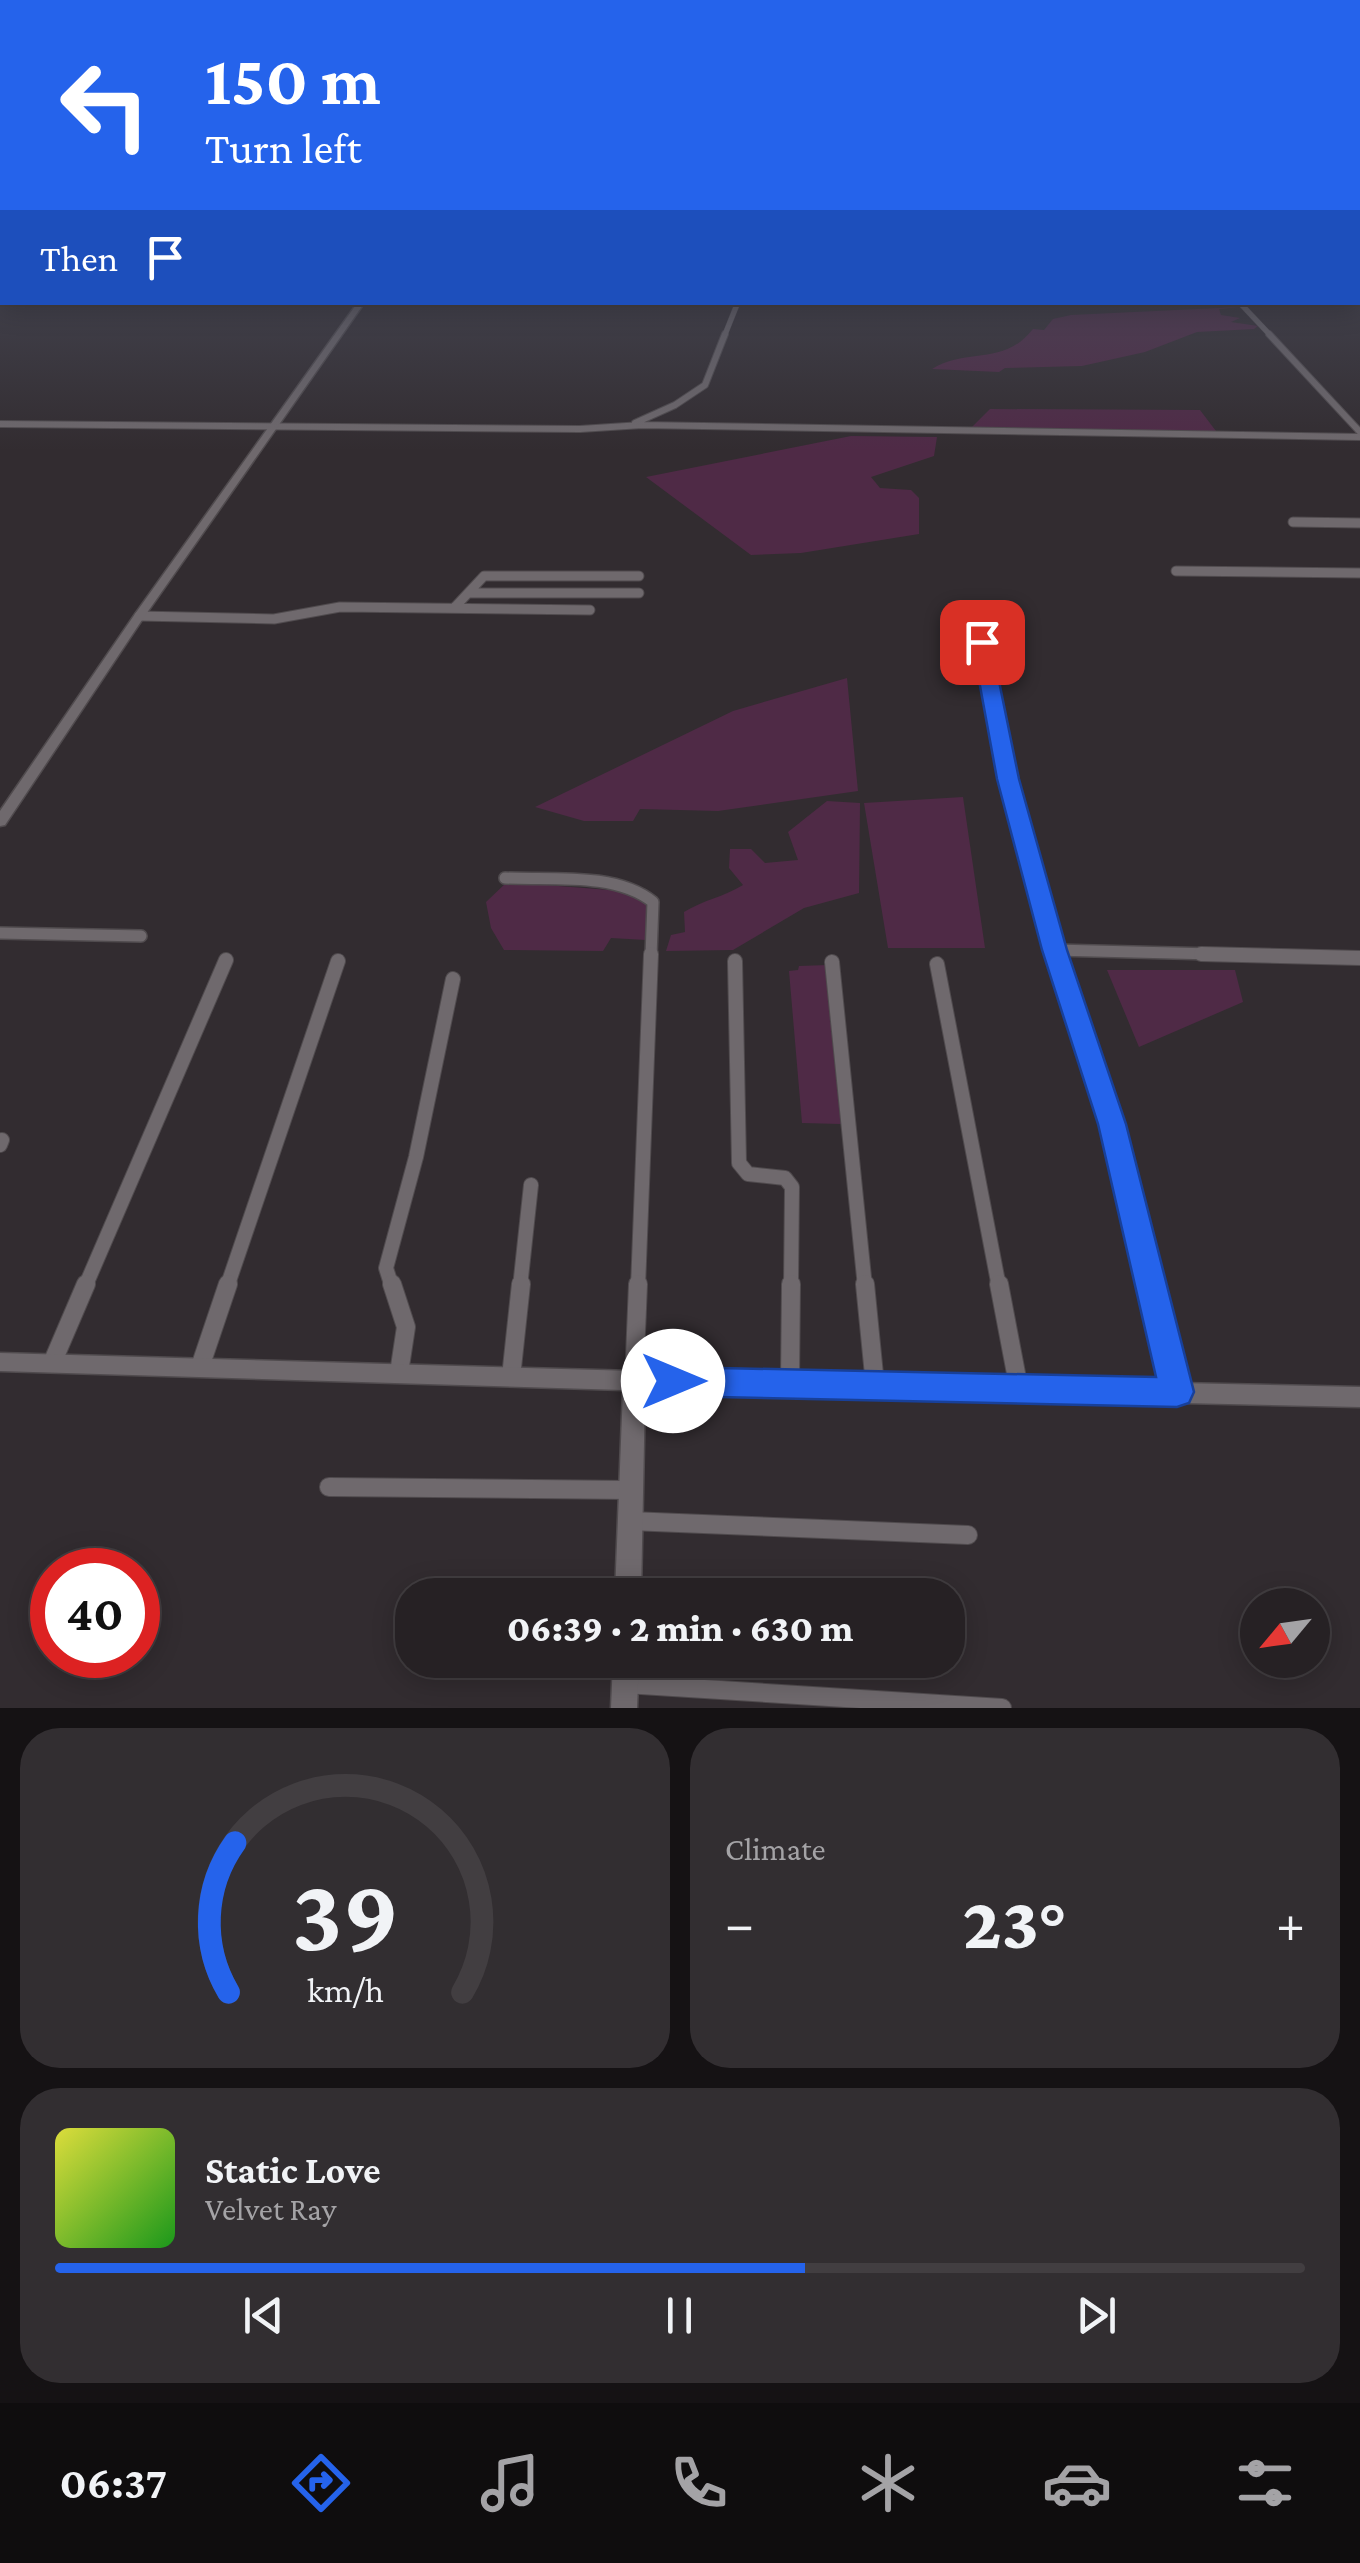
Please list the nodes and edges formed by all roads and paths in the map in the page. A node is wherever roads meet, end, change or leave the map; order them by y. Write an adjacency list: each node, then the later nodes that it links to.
1 (360, 305): 6 (street)
2 (737, 305): 5 (street)
3 (1242, 305): 7 (street)
4 (0, 424): 6 (street)
5 (631, 425): 6 (street); 7 (street)
6 (276, 426): 17 (street)
7 (1360, 435)
8 (1292, 522): 9 (street)
9 (1360, 523)
10 (1176, 571): 11 (street)
11 (1360, 573)
12 (638, 576): 13 (street)
13 (468, 593): 14 (street); 15 (street)
14 (639, 593)
15 (456, 608): 16 (street); 17 (street)
16 (590, 610)
17 (138, 616): 19 (street)
18 (974, 625): 23 (street)
19 (0, 822)
20 (505, 878): 37 (street)
21 (0, 932): 22 (street)
22 (141, 936)
23 (1055, 950): 24 (street); 41 (street)
24 (1360, 958)
25 (226, 960): 33 (street)
26 (735, 961): 38 (street)
27 (338, 962): 34 (street)
28 (832, 962): 39 (street)
29 (937, 964): 40 (street)
30 (453, 978): 35 (street)
31 (531, 1186): 36 (street)
32 (0, 1362): 33 (street)
33 (53, 1362): 34 (street)
34 (200, 1367): 35 (street)
35 (399, 1374): 36 (street)
36 (511, 1377): 37 (street)
37 (634, 1381): 38 (street); 44 (street)
38 (790, 1382): 39 (street)
39 (875, 1385): 40 (street)
40 (1019, 1390): 41 (street)
41 (1177, 1392): 42 (street)
42 (1360, 1397)
43 (330, 1486): 44 (street)
44 (631, 1490): 45 (street)
45 (630, 1521): 46 (street); 47 (street)
46 (968, 1534)
47 (628, 1578)
48 (625, 1684): 49 (street)
49 (1002, 1708)

